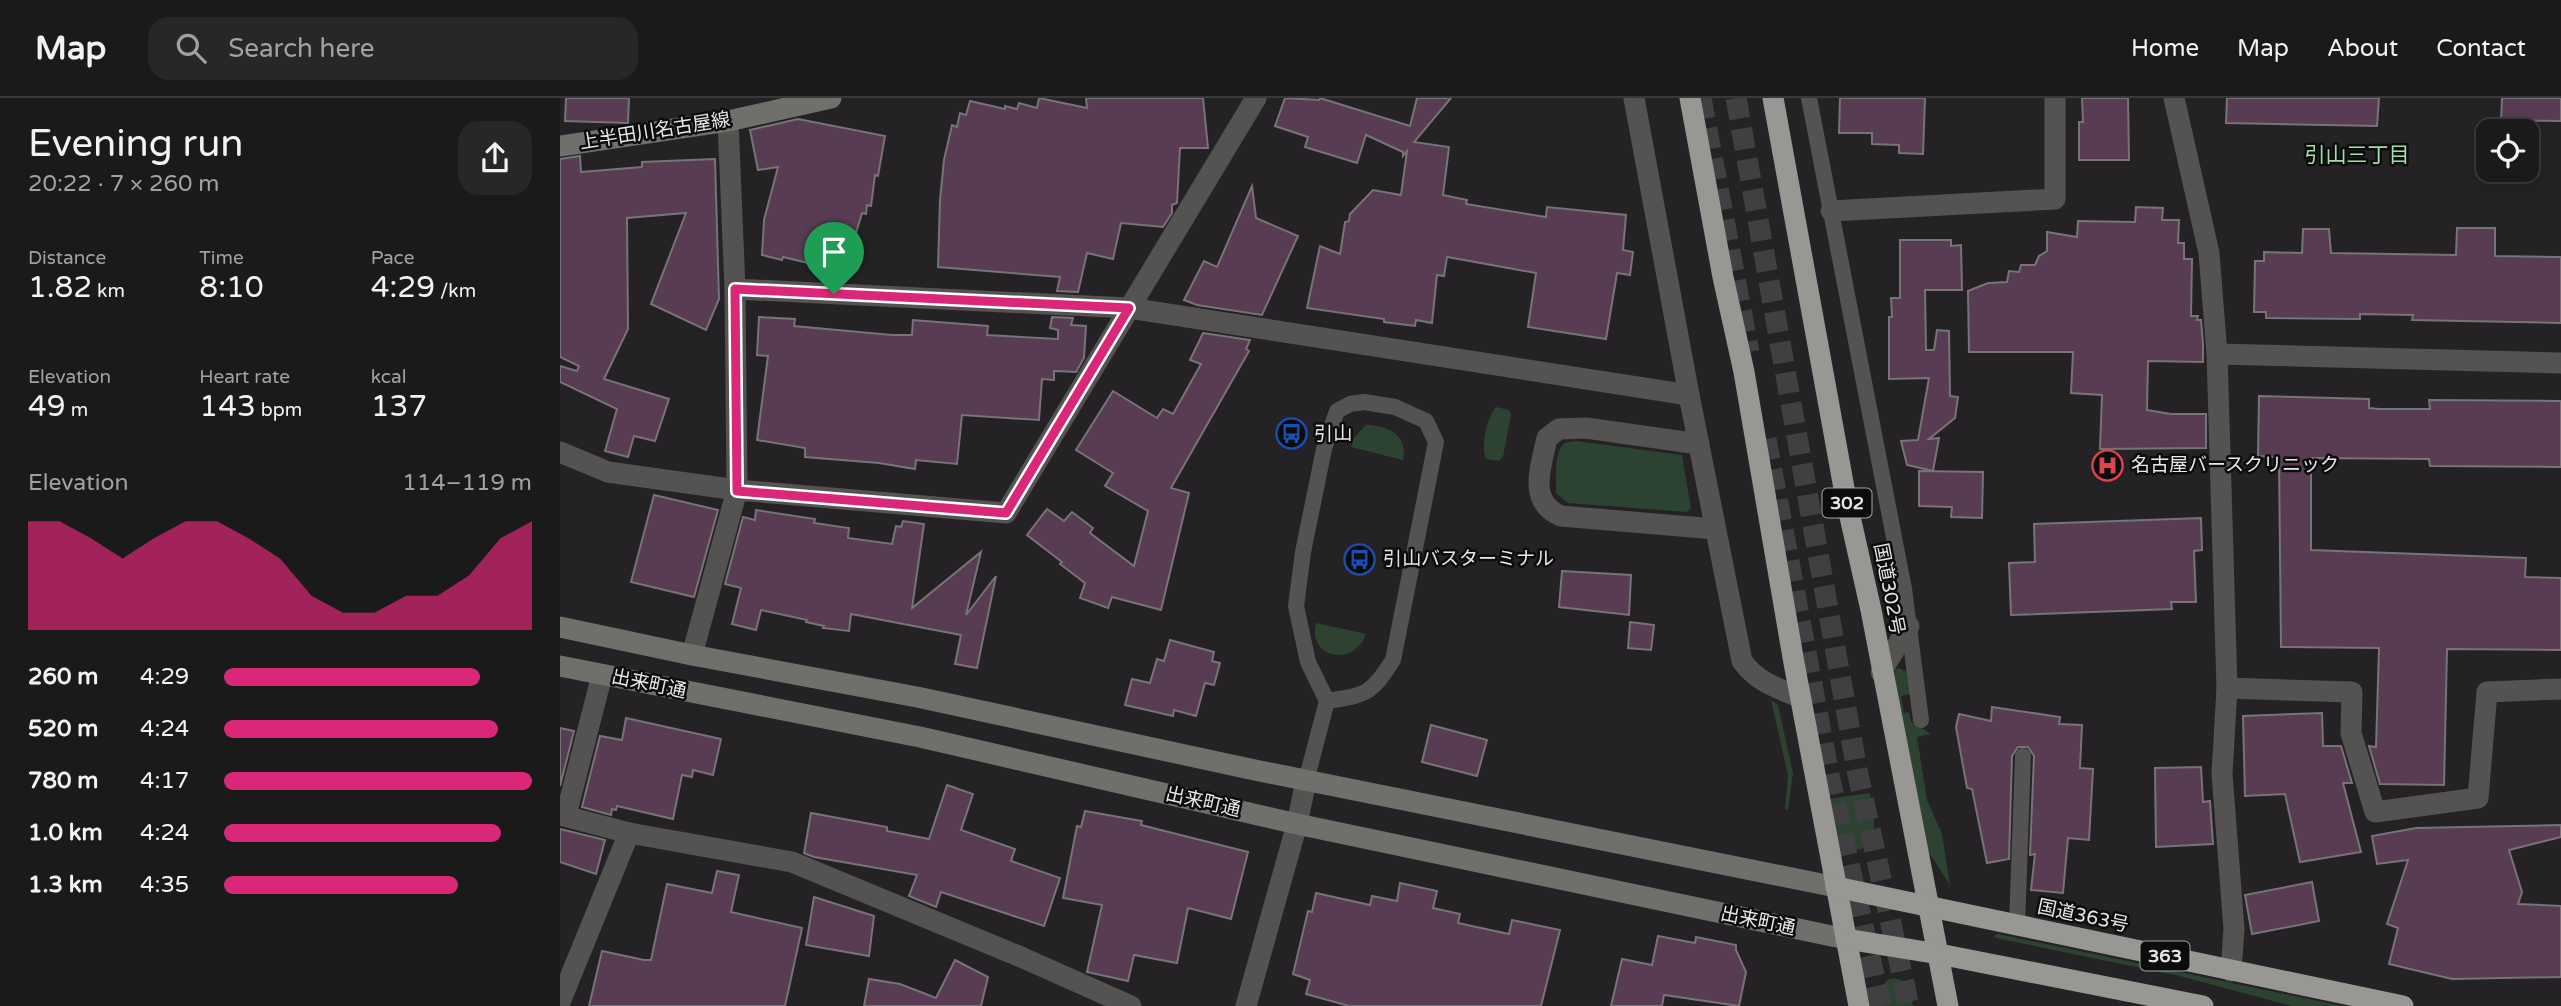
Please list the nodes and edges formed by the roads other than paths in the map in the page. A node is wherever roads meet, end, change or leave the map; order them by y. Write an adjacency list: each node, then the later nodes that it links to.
1 (831, 98): 9 (main road, 上半田川名古屋線)
2 (1256, 98): 13 (street)
3 (1634, 98): 16 (street)
4 (1690, 98): 29 (highway)
5 (1773, 98): 25 (highway, 国道302号 / 302)
6 (1809, 98): 11 (lane)
7 (2055, 98): 11 (street)
8 (2174, 98): 14 (street)
9 (728, 121): 10 (main road, 上半田川名古屋線); 12 (street)
10 (560, 146)
11 (1831, 211): 21 (lane)
12 (735, 289): 13 (street); 19 (street)
13 (1129, 308): 16 (street); 19 (street)
14 (2217, 354): 15 (street); 27 (street)
15 (2561, 363)
16 (1689, 395): 17 (street)
17 (1699, 444): 20 (street); 20 (street)
18 (560, 452): 19 (street)
19 (737, 491): 23 (street)
20 (1715, 529): 29 (street)
21 (1909, 626): 25 (street); 31 (lane)
22 (560, 627): 23 (main road, 出来町通)
23 (692, 655): 33 (main road, 出来町通)
24 (560, 666): 26 (main road, 出来町通)
25 (1881, 672): 38 (highway, 国道302号 / 302)
26 (602, 675): 34 (street); 35 (main road, 出来町通)
27 (2227, 688): 28 (street); 42 (street)
28 (2561, 689)
29 (1801, 698): 37 (highway)
30 (1327, 701): 30 (lane); 33 (lane)
31 (1917, 709)
32 (2023, 757): 39 (lane)
33 (1306, 781): 35 (street); 37 (main road, 出来町通)
34 (563, 815): 36 (street)
35 (1297, 824): 40 (main road, 出来町通); 45 (street)
36 (629, 833): 43 (street); 44 (street)
37 (1836, 887): 38 (highway, 国道363号 / 363); 40 (highway)
38 (1928, 906): 39 (highway, 国道363号 / 363); 41 (highway, 国道302号 / 302)
39 (2017, 925): 42 (highway, 国道363号 / 363)
40 (1846, 939): 41 (highway, 363); 46 (highway)
41 (1939, 954): 47 (highway, 国道302号 / 302); 48 (highway, 363)
42 (2231, 971): 49 (highway, 国道363号 / 363)
43 (560, 1002)
44 (1131, 1006)
45 (1246, 1006)
46 (1859, 1006)
47 (1948, 1006)
48 (2203, 1006)
49 (2403, 1006)

